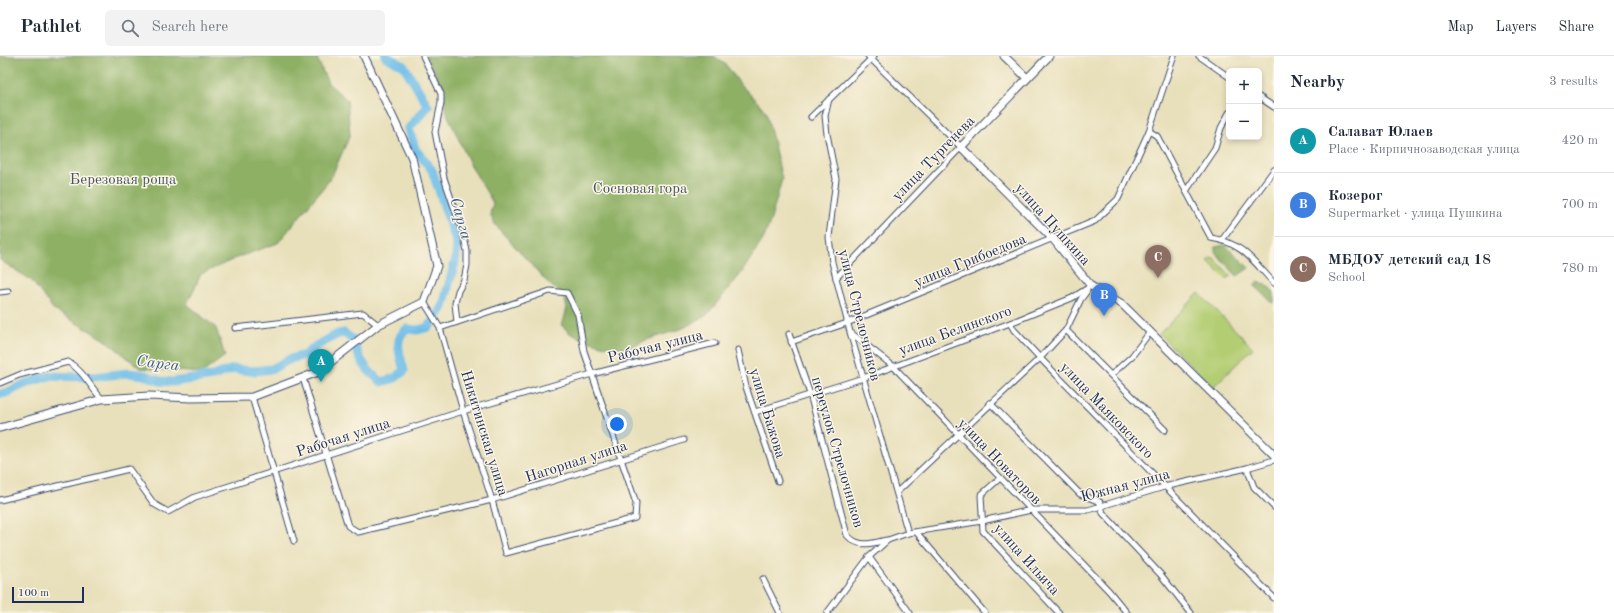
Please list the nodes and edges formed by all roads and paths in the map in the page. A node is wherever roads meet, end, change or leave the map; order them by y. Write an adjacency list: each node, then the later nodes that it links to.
1 (364, 56): 26 (street)
2 (423, 56): 27 (street)
3 (1004, 56): 9 (street)
4 (1049, 56): 9 (street, улица Тургенева)
5 (1174, 56): 15 (street, улица Грибоедова)
6 (1199, 56): 8 (street)
7 (871, 57): 10 (street); 16 (street, улица Пушкина)
8 (1226, 75)
9 (1027, 78): 16 (street, улица Тургенева)
10 (829, 99): 13 (street); 21 (street, улица Стрелочников)
11 (1262, 99): 12 (street)
12 (1274, 107)
13 (811, 117)
14 (1226, 119): 18 (street)
15 (1149, 131): 18 (street); 19 (street, улица Грибоедова)
16 (961, 147): 19 (street, улица Пушкина); 21 (street, улица Тургенева)
17 (1274, 170): 20 (street)
18 (1186, 191): 20 (street)
19 (1053, 239): 23 (street, улица Пушкина); 28 (street, улица Грибоедова)
20 (1222, 240): 22 (street)
21 (836, 278): 28 (street, улица Стрелочников)
22 (1274, 283)
23 (1091, 286): 29 (street, улица Белинского); 33 (street); 35 (street, улица Пушкина)
24 (8, 291): 25 (street)
25 (0, 292)
26 (424, 302): 30 (street); 32 (street, Никитинская улица)
27 (457, 322): 32 (street); 42 (street)
28 (848, 323): 34 (street, улица Стрелочников); 37 (street, улица Грибоедова)
29 (1010, 323): 40 (street, улица Маяковского); 41 (street, улица Белинского)
30 (378, 325): 31 (street); 44 (street)
31 (235, 328)
32 (440, 328): 51 (street, Никитинская улица)
33 (1066, 330): 40 (street); 43 (street)
34 (850, 332): 41 (street, улица Новаторов); 45 (street, улица Стрелочников)
35 (1150, 332): 43 (street); 58 (street, улица Пушкина)
36 (789, 334): 37 (street, переулок Стрелочников)
37 (791, 342): 47 (street, переулок Стрелочников)
38 (715, 343): 42 (street, Рабочая улица)
39 (738, 350): 52 (street, улица Бажова)
40 (1040, 358): 50 (street); 65 (street, улица Маяковского)
41 (893, 366): 45 (street, улица Белинского); 55 (street, улица Новаторов)
42 (592, 374): 51 (street, Рабочая улица); 59 (street)
43 (1111, 375): 54 (street)
44 (303, 378): 48 (street); 57 (street)
45 (863, 378): 47 (street, улица Белинского); 66 (street, улица Стрелочников)
46 (0, 383): 49 (street)
47 (810, 394): 52 (street, улица Белинского); 75 (street, переулок Стрелочников)
48 (252, 397): 49 (street); 62 (street)
49 (102, 399): 53 (street)
50 (990, 403): 55 (street); 69 (street)
51 (463, 411): 57 (street, Рабочая улица); 68 (street, Никитинская улица)
52 (755, 412): 64 (street, улица Бажова)
53 (0, 428)
54 (1165, 430)
55 (958, 435): 63 (street, улица Новаторов); 66 (street)
56 (684, 440): 59 (street, Нагорная улица)
57 (327, 455): 62 (street, Рабочая улица); 68 (street, Нагорная улица)
58 (1274, 455)
59 (621, 460): 68 (street, Нагорная улица); 68 (street, Никитинская улица)
60 (1274, 460): 61 (street, Южная улица)
61 (1247, 468): 65 (street, Южная улица); 70 (street)
62 (274, 472): 67 (street, Рабочая улица); 76 (street)
63 (999, 478): 71 (street, улица Новаторов); 72 (street, улица Ильича)
64 (778, 481)
65 (1164, 487): 69 (street, Южная улица); 79 (street, улица Маяковского)
66 (896, 492): 73 (street, улица Стрелочников)
67 (0, 500)
68 (492, 500)
69 (1103, 506): 71 (street, Южная улица); 86 (street)
70 (1274, 507)
71 (1031, 510): 72 (street, Южная улица); 85 (street, улица Новаторов)
72 (982, 521): 74 (street, Южная улица); 84 (street, улица Ильича)
73 (908, 533): 74 (street, Южная улица); 75 (street, Южная улица)
74 (917, 533): 83 (street)
75 (888, 540): 77 (street, Южная улица)
76 (294, 541)
77 (869, 557): 81 (street, Южная улица); 82 (street)
78 (763, 579): 80 (street)
79 (1274, 598)
80 (780, 613)
81 (827, 613)
82 (910, 613)
83 (985, 613)
84 (1059, 613)
85 (1127, 613)
86 (1191, 613)

